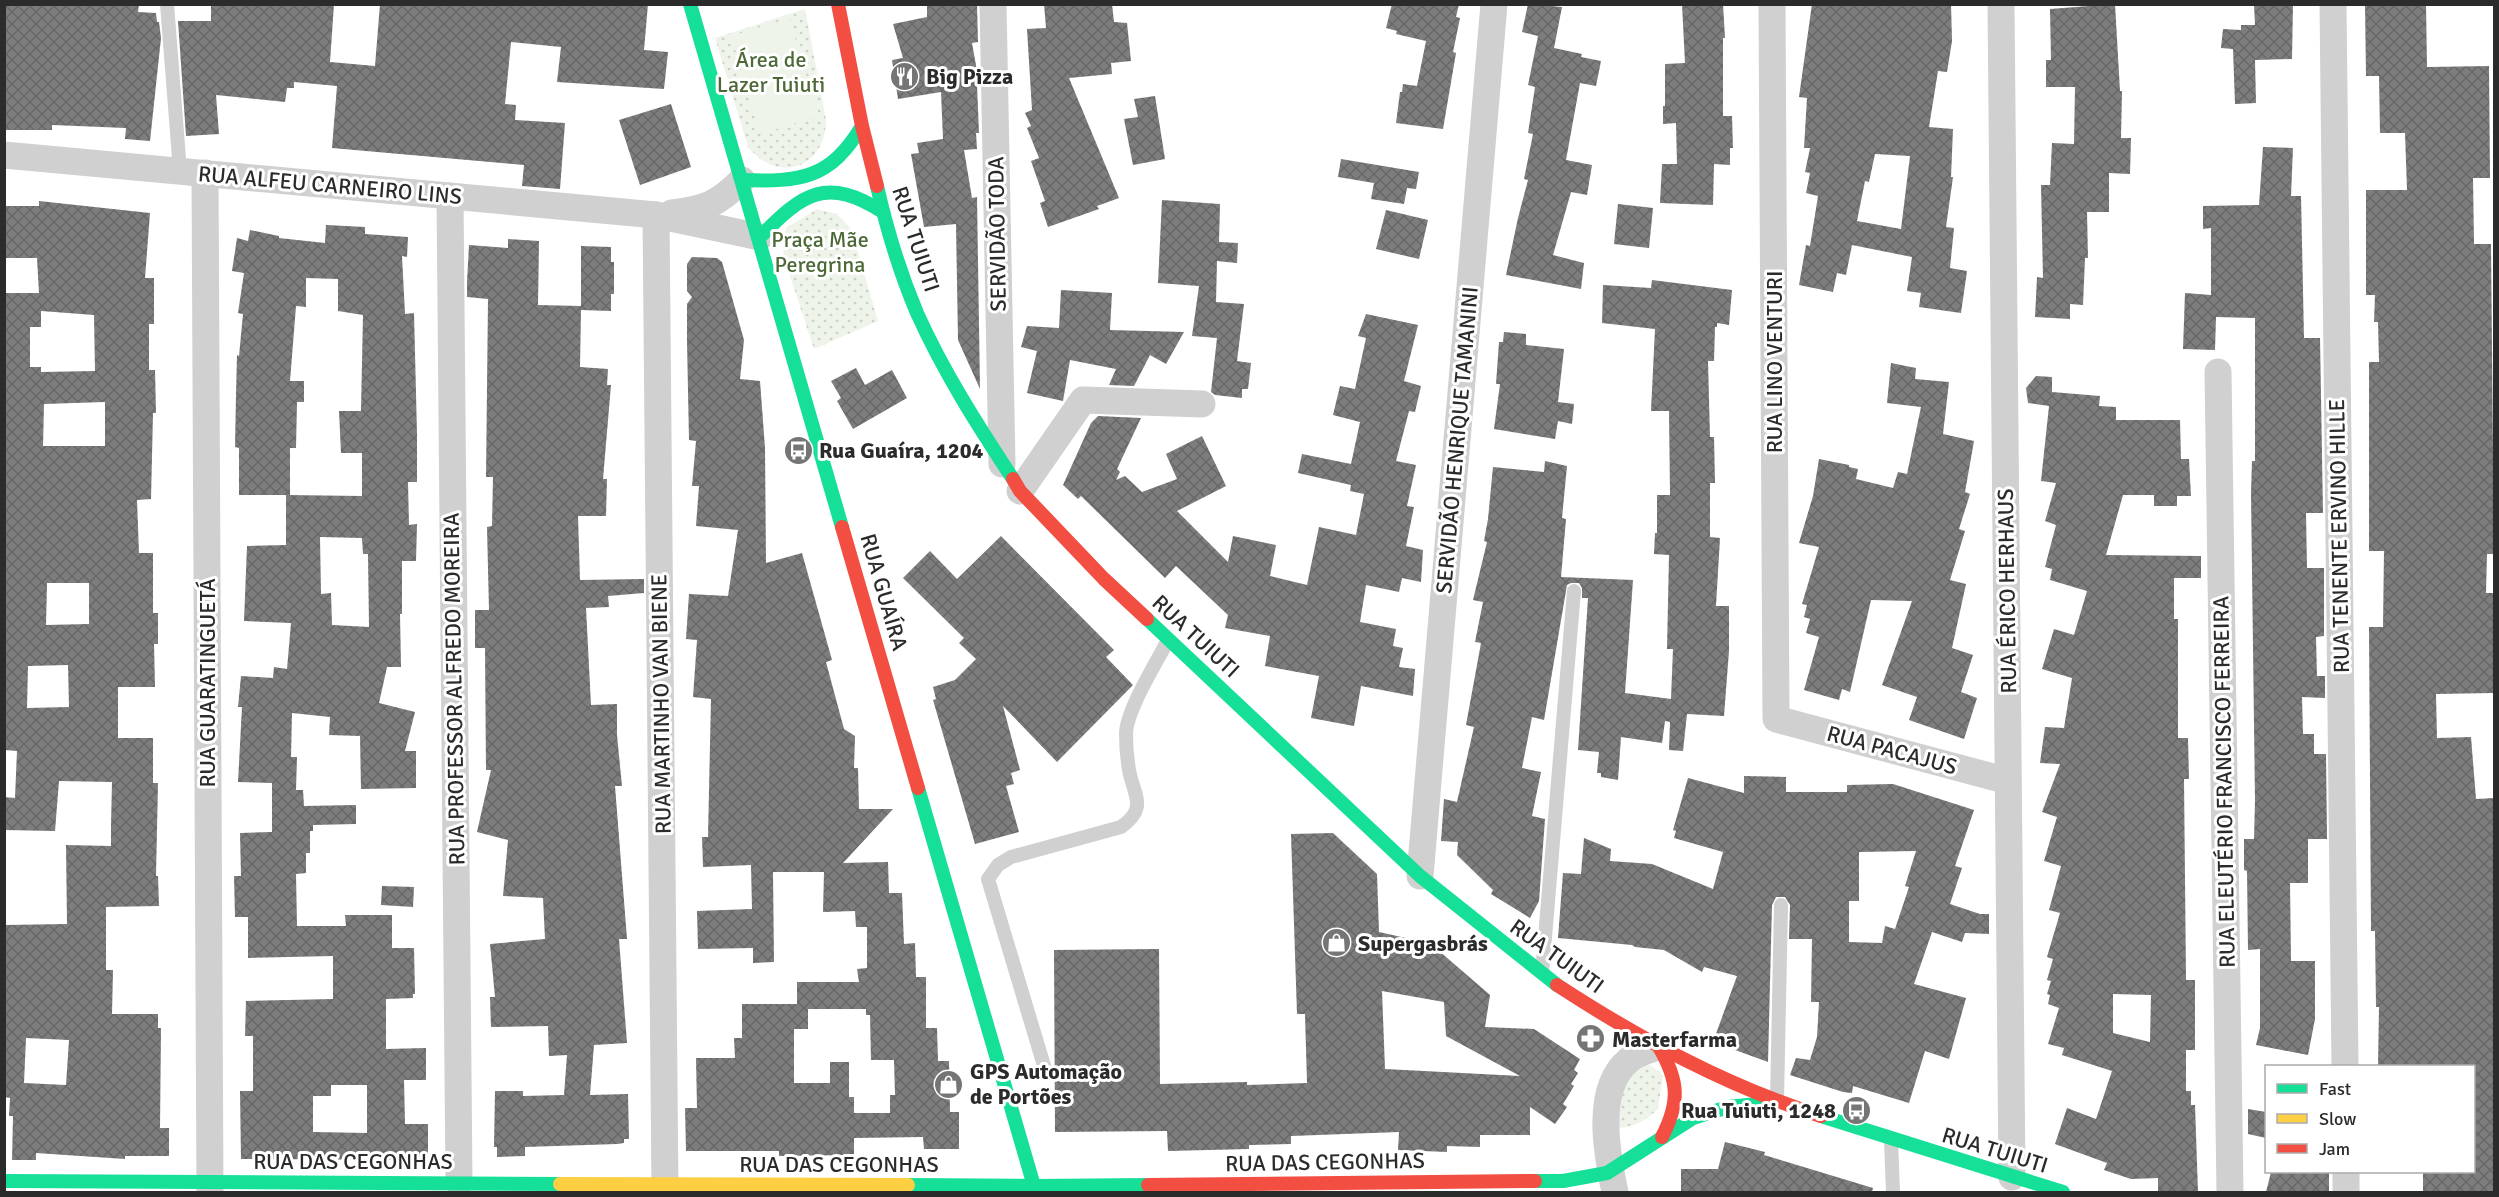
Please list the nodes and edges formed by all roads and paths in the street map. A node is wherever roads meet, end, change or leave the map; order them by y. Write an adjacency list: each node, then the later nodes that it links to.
1 (168, 4): 11 (lane)
2 (690, 4): 12 (main road, RUA GUAÍRA)
3 (838, 4): 9 (main road, RUA TUIUTI)
4 (993, 4): 19 (street, SERVIDÃO TODA)
5 (1494, 4): 25 (street, SERVIDÃO HENRIQUE TAMANINI)
6 (1772, 4): 23 (street, RUA LINO VENTURI)
7 (2001, 4): 24 (street, RUA ÉRICO HERHAUS)
8 (2333, 4): 29 (street, RUA TENENTE ERVINO HILLE)
9 (862, 126): 12 (main road); 14 (main road, RUA TUIUTI)
10 (4, 155): 11 (street, RUA ALFEU CARNEIRO LINS)
11 (192, 172): 13 (street, RUA ALFEU CARNEIRO LINS); 39 (street, RUA GUARATINGUETÁ)
12 (742, 180): 15 (street, RUA ALFEU CARNEIRO LINS); 16 (main road, RUA GUAÍRA)
13 (450, 196): 15 (street, RUA ALFEU CARNEIRO LINS); 38 (street, RUA PROFESSOR ALFREDO MOREIRA)
14 (883, 212): 16 (main road); 19 (main road, RUA TUIUTI)
15 (656, 215): 16 (street, RUA ALFEU CARNEIRO LINS); 41 (street, RUA MARTINHO VAN BIENE)
16 (760, 237): 42 (main road, RUA GUAÍRA)
17 (2218, 372): 45 (street, RUA ELEUTÉRIO FRANCISCO FERREIRA)
18 (1202, 404): 20 (street)
19 (1002, 464): 20 (main road, RUA TUIUTI)
20 (1020, 491): 22 (main road, RUA TUIUTI)
21 (1574, 591): 27 (lane)
22 (1168, 640): 25 (main road, RUA TUIUTI); 30 (lane)
23 (1776, 719): 24 (street, RUA PACAJUS)
24 (2008, 782): 35 (street, RUA ÉRICO HERHAUS)
25 (1420, 876): 27 (main road, RUA TUIUTI)
26 (1781, 905): 31 (lane)
27 (1542, 975): 28 (main road, RUA TUIUTI)
28 (1659, 1047): 31 (main road, RUA TUIUTI); 32 (main road); 37 (street)
29 (2345, 1065)
30 (1045, 1069)
31 (1777, 1102): 32 (main road, RUA TUIUTI); 33 (main road, RUA TUIUTI)
32 (1662, 1137): 37 (main road, RUA DAS CEGONHAS)
33 (1891, 1140): 35 (main road, RUA TUIUTI); 44 (lane)
34 (2346, 1173): 46 (street)
35 (2012, 1177): 43 (main road, RUA TUIUTI)
36 (4, 1180): 39 (main road, RUA DAS CEGONHAS)
37 (1613, 1182): 42 (main road, RUA DAS CEGONHAS)
38 (459, 1183): 39 (main road, RUA DAS CEGONHAS); 40 (main road, RUA DAS CEGONHAS)
39 (210, 1187)
40 (534, 1188): 41 (main road, RUA DAS CEGONHAS)
41 (665, 1188): 42 (main road, RUA DAS CEGONHAS)
42 (1035, 1189)
43 (2047, 1190)
44 (1893, 1192)
45 (2230, 1192)
46 (2346, 1192)

